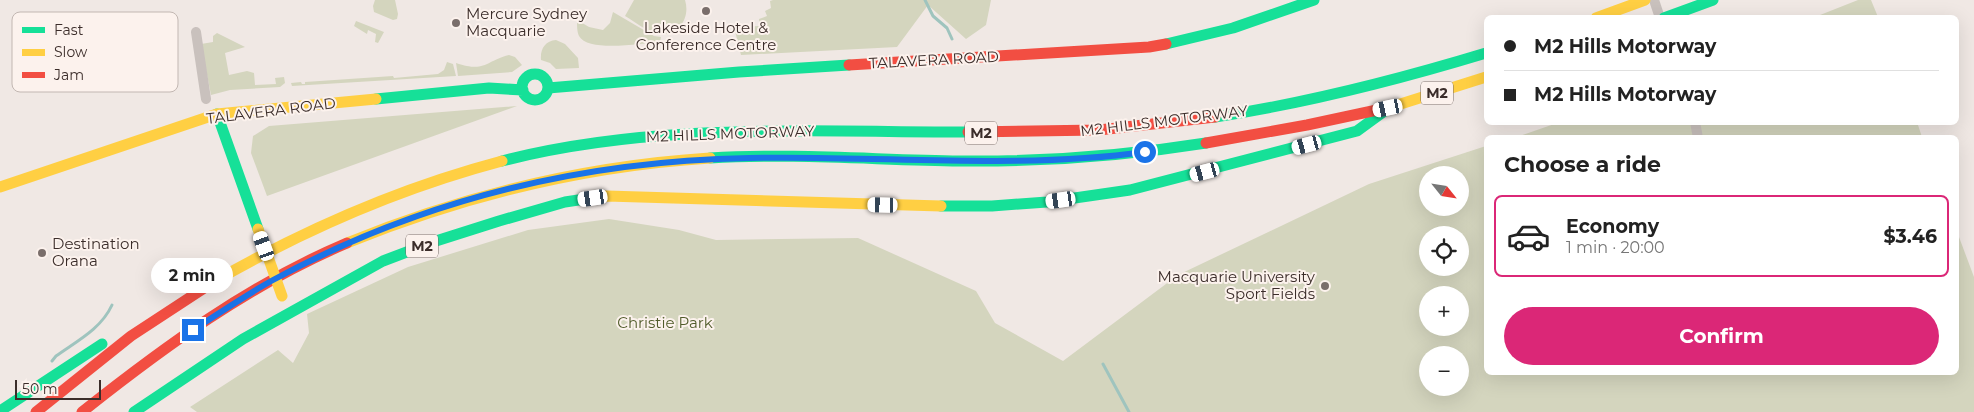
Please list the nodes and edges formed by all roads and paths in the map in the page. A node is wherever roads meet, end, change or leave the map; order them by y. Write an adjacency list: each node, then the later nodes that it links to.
1 (1314, 0): 11 (main road, TALAVERA ROAD)
2 (1646, 0): 5 (main road)
3 (1654, 0): 6 (street)
4 (1713, 0): 7 (main road)
5 (1604, 15)
6 (1659, 15)
7 (1672, 15)
8 (196, 32): 13 (street)
9 (1484, 54): 16 (main road, M2 HILLS MOTORWAY / M2)
10 (1484, 79): 14 (main road, M2 HILLS MOTORWAY / M2)
11 (548, 88): 12 (main road); 12 (main road)
12 (523, 90): 15 (main road, TALAVERA ROAD)
13 (206, 99)
14 (1388, 108): 22 (main road, M2); 25 (main road, M2 HILLS MOTORWAY / M2)
15 (217, 114): 17 (main road, TALAVERA ROAD); 22 (main road, bridge)
16 (471, 171): 18 (main road, M2); 24 (main road, M2 HILLS MOTORWAY / M2)
17 (0, 187)
18 (369, 193)
19 (271, 236): 20 (main road)
20 (255, 244)
21 (206, 273): 23 (main road)
22 (288, 314): 26 (main road, M2)
23 (0, 411)
24 (36, 412)
25 (82, 412)
26 (134, 412)

